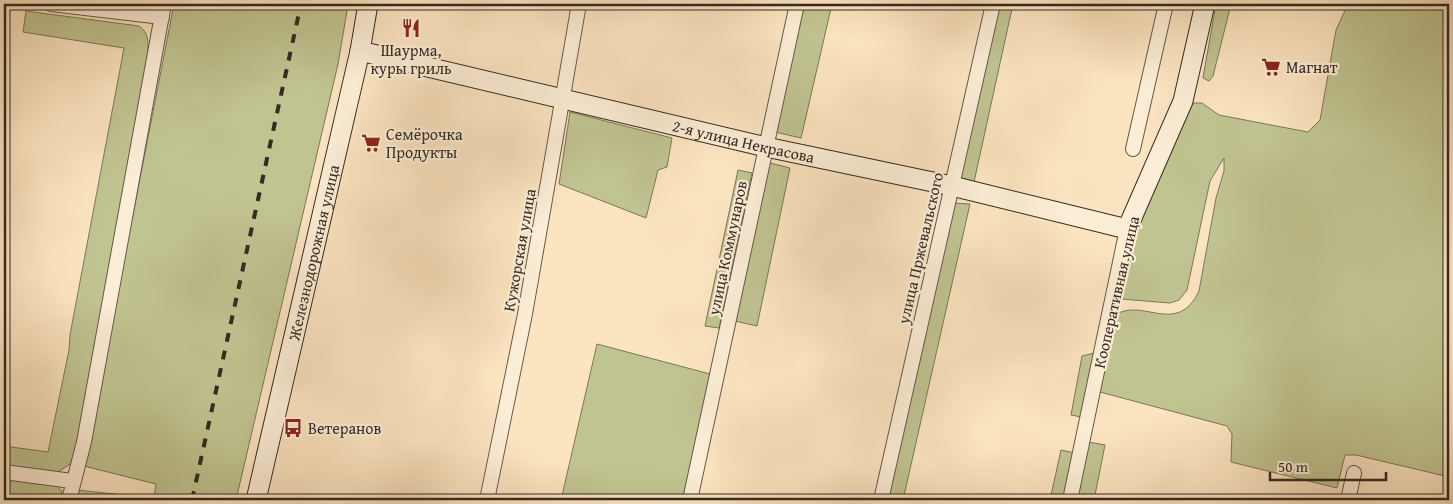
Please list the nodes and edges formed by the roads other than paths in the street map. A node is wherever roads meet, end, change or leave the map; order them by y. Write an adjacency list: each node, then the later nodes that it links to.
1 (51, 4): 8 (street)
2 (368, 4): 9 (main road, Железнодорожная улица)
3 (579, 4): 10 (street, Кужорская улица)
4 (797, 4): 11 (street, улица Коммунаров)
5 (993, 4): 13 (street, улица Пржевальского)
6 (1166, 4): 12 (street)
7 (1205, 4): 14 (main road, Кооперативная улица)
8 (163, 10): 17 (street)
9 (360, 51): 10 (main road, 2-я улица Некрасова); 19 (main road, Железнодорожная улица)
10 (563, 99): 11 (main road, 2-я улица Некрасова); 20 (street, Кужорская улица)
11 (766, 147): 13 (main road, 2-я улица Некрасова); 21 (street, улица Коммунаров)
12 (1133, 149)
13 (952, 186): 14 (main road, 2-я улица Некрасова); 22 (street, улица Пржевальского)
14 (1127, 229): 23 (street, Кооперативная улица)
15 (4, 472): 17 (street)
16 (1354, 474): 24 (street)
17 (72, 481): 18 (street)
18 (69, 500)
19 (256, 500)
20 (487, 500)
21 (690, 500)
22 (881, 500)
23 (1070, 500)
24 (1348, 500)

